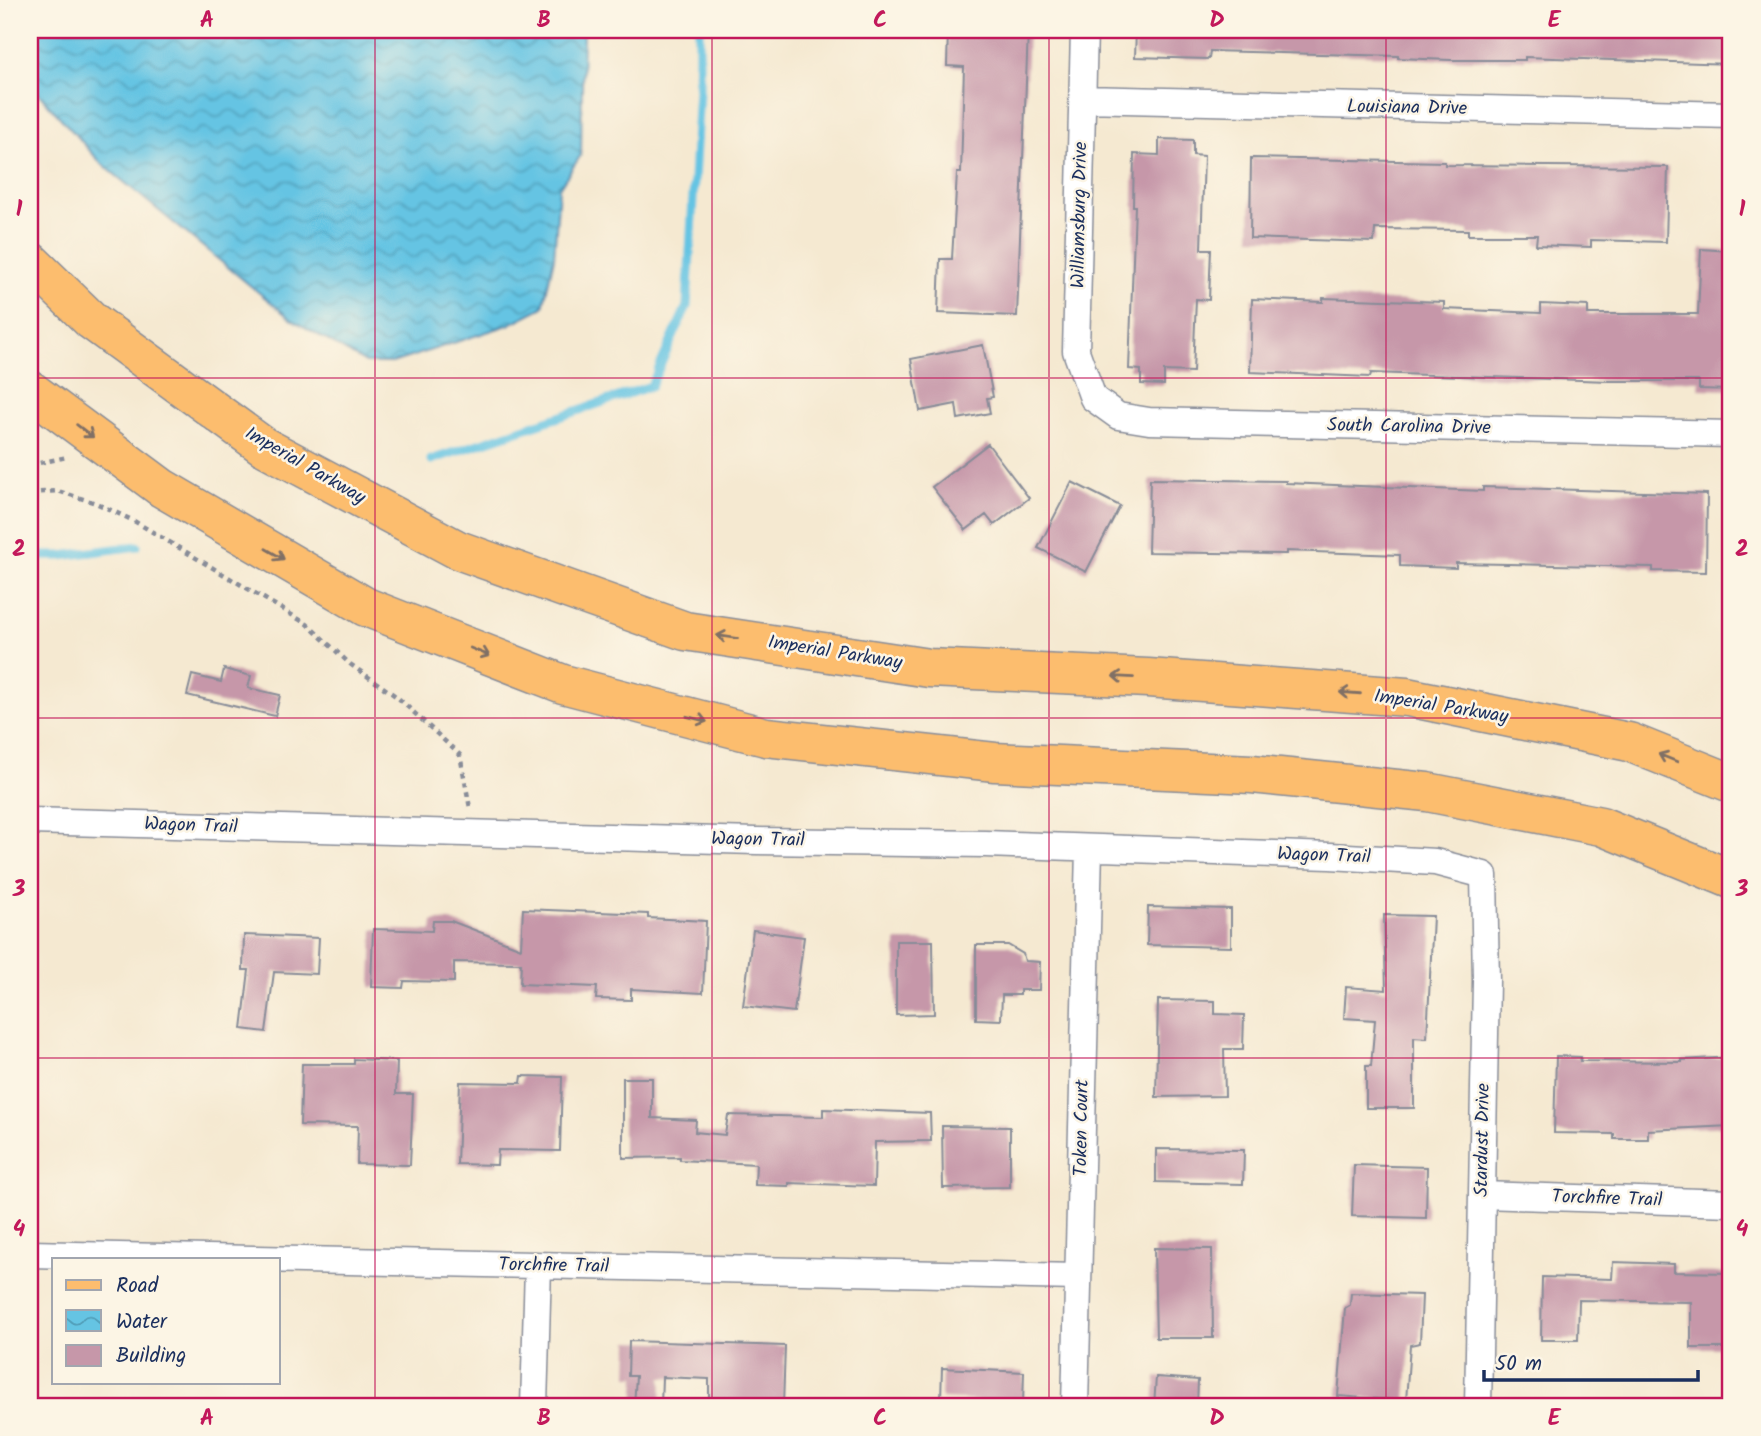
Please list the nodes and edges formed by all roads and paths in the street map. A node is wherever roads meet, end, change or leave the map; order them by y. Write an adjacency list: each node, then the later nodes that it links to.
1 (1084, 30): 2 (street, Williamsburg Drive)
2 (1083, 99): 3 (street, Louisiana Drive); 6 (street, Williamsburg Drive)
3 (1731, 115)
4 (30, 261): 11 (main road, Imperial Parkway, one-way to 4)
5 (30, 390): 16 (main road, one-way to 16)
6 (1093, 398): 7 (street, South Carolina Drive)
7 (1731, 434)
8 (68, 457): 9 (path)
9 (30, 465)
10 (30, 493): 13 (path)
11 (1731, 783)
12 (30, 821): 13 (street, Wagon Trail)
13 (475, 833): 14 (street, Wagon Trail)
14 (1089, 849): 15 (street, Wagon Trail); 23 (street, Token Court)
15 (1484, 874): 17 (street, Stardust Drive)
16 (1731, 879)
17 (1482, 1195): 18 (street, Torchfire Trail); 26 (street, Stardust Drive)
18 (1731, 1203)
19 (30, 1254): 20 (street, Torchfire Trail)
20 (199, 1258)
21 (280, 1260): 22 (street, Torchfire Trail)
22 (538, 1266): 23 (street, Torchfire Trail); 24 (street)
23 (1078, 1277): 25 (street, Token Court)
24 (534, 1406)
25 (1075, 1406)
26 (1478, 1406)

